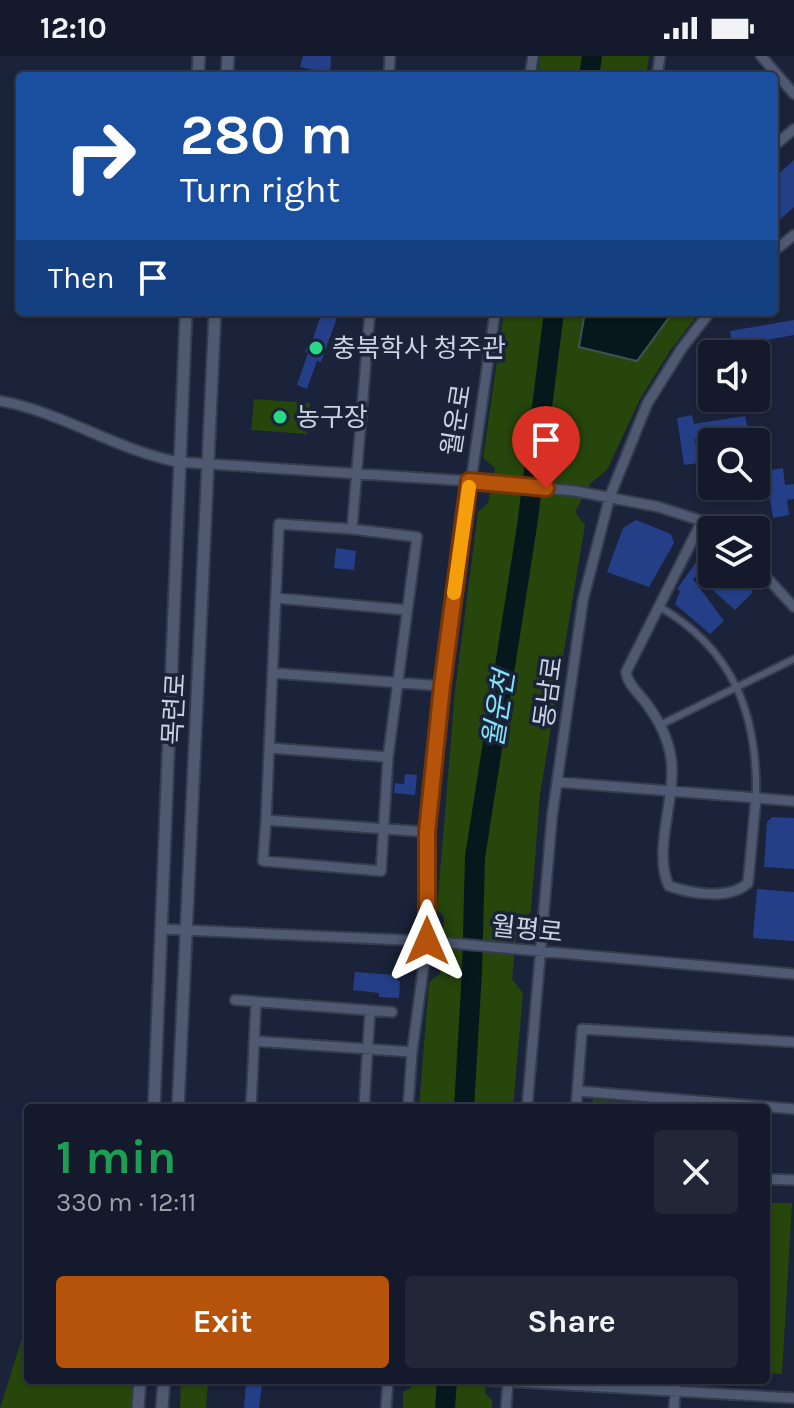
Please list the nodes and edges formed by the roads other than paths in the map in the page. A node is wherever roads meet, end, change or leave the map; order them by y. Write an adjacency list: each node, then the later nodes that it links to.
1 (761, 56): 2 (street)
2 (775, 72)
3 (778, 76): 4 (street)
4 (794, 94)
5 (794, 129): 6 (street)
6 (778, 143)
7 (794, 235): 8 (street)
8 (778, 248)
9 (186, 316): 15 (street, 목련로)
10 (215, 316): 16 (street, 목련로)
11 (370, 316): 17 (street)
12 (494, 316): 18 (street, 월운로)
13 (707, 316): 19 (street, 동남로)
14 (0, 401): 15 (street)
15 (178, 462): 16 (street); 43 (street, 목련로)
16 (207, 464): 17 (street); 44 (street, 목련로)
17 (356, 474): 18 (street); 21 (street)
18 (469, 481): 19 (street); 31 (street, 월운로)
19 (610, 496): 20 (street); 36 (street, 동남로)
20 (698, 520)
21 (352, 529): 24 (street); 27 (street)
22 (698, 529): 25 (street)
23 (770, 581): 26 (street)
24 (276, 598): 27 (street); 29 (street)
25 (658, 606): 32 (street); 33 (street)
26 (794, 607)
27 (407, 610): 30 (street)
28 (794, 659): 32 (street)
29 (273, 673): 30 (street); 34 (street)
30 (397, 682): 31 (street); 35 (street)
31 (442, 686): 42 (street, 월운로)
32 (736, 686): 33 (street); 38 (street)
33 (660, 725): 37 (street)
34 (270, 748): 35 (street); 40 (street)
35 (388, 757): 41 (street)
36 (557, 782): 37 (street); 46 (street, 동남로)
37 (672, 792): 38 (street); 38 (street)
38 (756, 798): 39 (street)
39 (794, 801)
40 (266, 820): 41 (street); 41 (street)
41 (382, 829): 42 (street)
42 (427, 832): 45 (street, 월운로)
43 (160, 929): 44 (street, 월평로); 57 (street, 목련로)
44 (186, 930): 45 (street, 월평로); 58 (street, 목련로)
45 (427, 941): 46 (street, 월평로); 55 (street, 월운로)
46 (542, 953): 47 (street, 월평로); 62 (street, 동남로)
47 (794, 974)
48 (235, 1000): 49 (street)
49 (256, 1002): 50 (street); 52 (street)
50 (370, 1011): 51 (street); 54 (street)
51 (392, 1012)
52 (254, 1041): 54 (street); 59 (street)
53 (794, 1042): 56 (street)
54 (367, 1049): 55 (street); 60 (street)
55 (412, 1052): 61 (street, 월운로)
56 (578, 1091): 63 (street); 64 (street)
57 (154, 1104)
58 (178, 1104)
59 (251, 1104)
60 (364, 1104)
61 (408, 1104)
62 (527, 1104)
63 (576, 1104)
64 (734, 1104)
65 (770, 1107): 66 (street)
66 (794, 1109)
67 (770, 1179): 68 (street)
68 (794, 1180)
69 (140, 1384): 77 (street)
70 (164, 1384): 78 (street)
71 (388, 1384): 79 (street)
72 (508, 1384): 80 (street)
73 (558, 1384): 75 (street)
74 (676, 1384): 75 (street)
75 (675, 1391): 76 (street); 81 (street)
76 (794, 1398)
77 (138, 1408)
78 (162, 1408)
79 (386, 1408)
80 (506, 1408)
81 (674, 1408)

